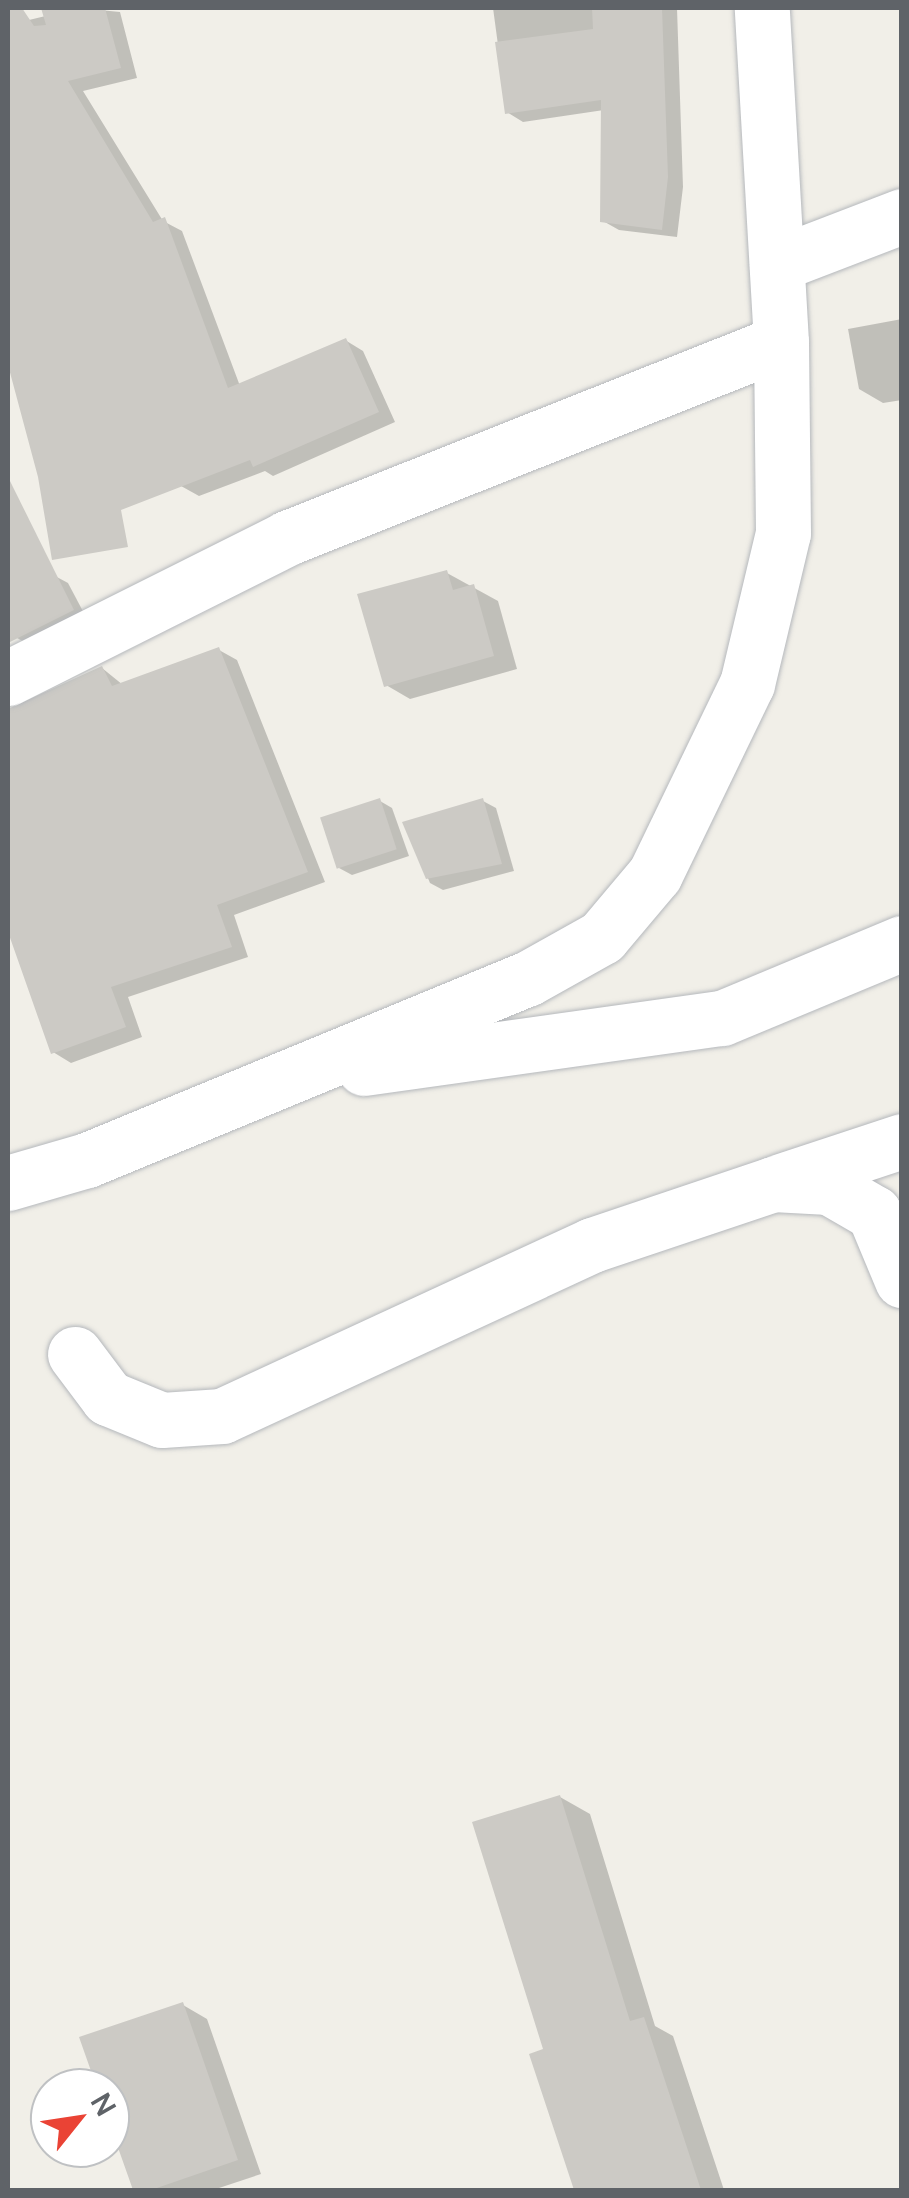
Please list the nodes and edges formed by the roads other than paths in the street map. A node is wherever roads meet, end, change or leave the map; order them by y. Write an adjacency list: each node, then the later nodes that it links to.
1 (762, 8): 3 (street)
2 (902, 216): 3 (street)
3 (777, 264): 4 (street)
4 (781, 342): 5 (street); 7 (street)
5 (8, 678)
6 (902, 943): 7 (street)
7 (282, 1079): 9 (street)
8 (902, 1141): 10 (street)
9 (8, 1183)
10 (773, 1184): 11 (street); 12 (street)
11 (902, 1280)
12 (75, 1354)

